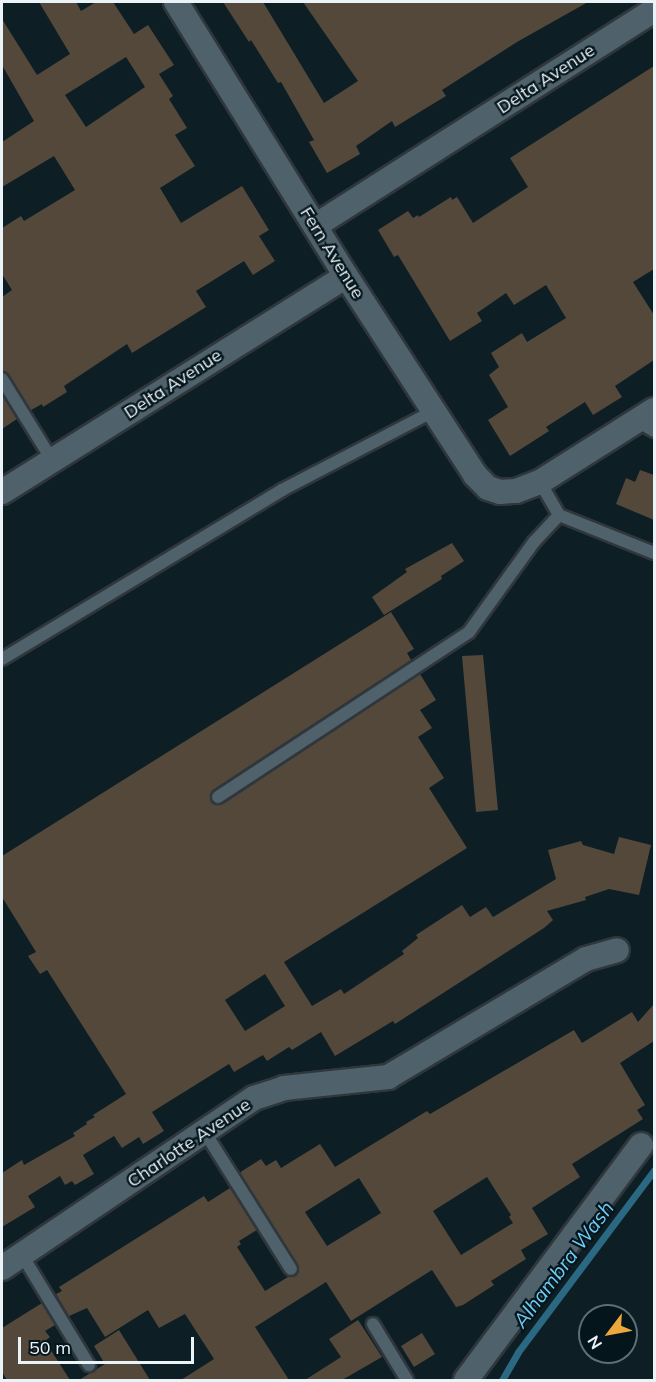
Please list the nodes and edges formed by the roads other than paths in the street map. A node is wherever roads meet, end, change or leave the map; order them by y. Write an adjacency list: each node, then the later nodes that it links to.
1 (176, 2): 3 (street, Fern Avenue)
2 (654, 10): 3 (street, Delta Avenue)
3 (315, 226): 4 (street, Fern Avenue)
4 (346, 276): 6 (street, Fern Avenue); 8 (street, Delta Avenue)
5 (2, 379): 8 (lane)
6 (434, 411): 9 (street, Fern Avenue); 13 (lane)
7 (649, 421): 9 (street)
8 (52, 460): 10 (street, Delta Avenue)
9 (540, 482): 11 (lane)
10 (2, 492)
11 (559, 515): 12 (lane); 14 (lane)
12 (654, 553)
13 (2, 659)
14 (218, 797)
15 (617, 950): 16 (street, Charlotte Avenue)
16 (204, 1131): 18 (street, Charlotte Avenue); 20 (lane)
17 (641, 1146): 24 (street)
18 (22, 1255): 19 (street, Charlotte Avenue); 22 (lane)
19 (2, 1268)
20 (291, 1269)
21 (373, 1324): 23 (lane)
22 (89, 1365)
23 (407, 1380)
24 (466, 1380)

